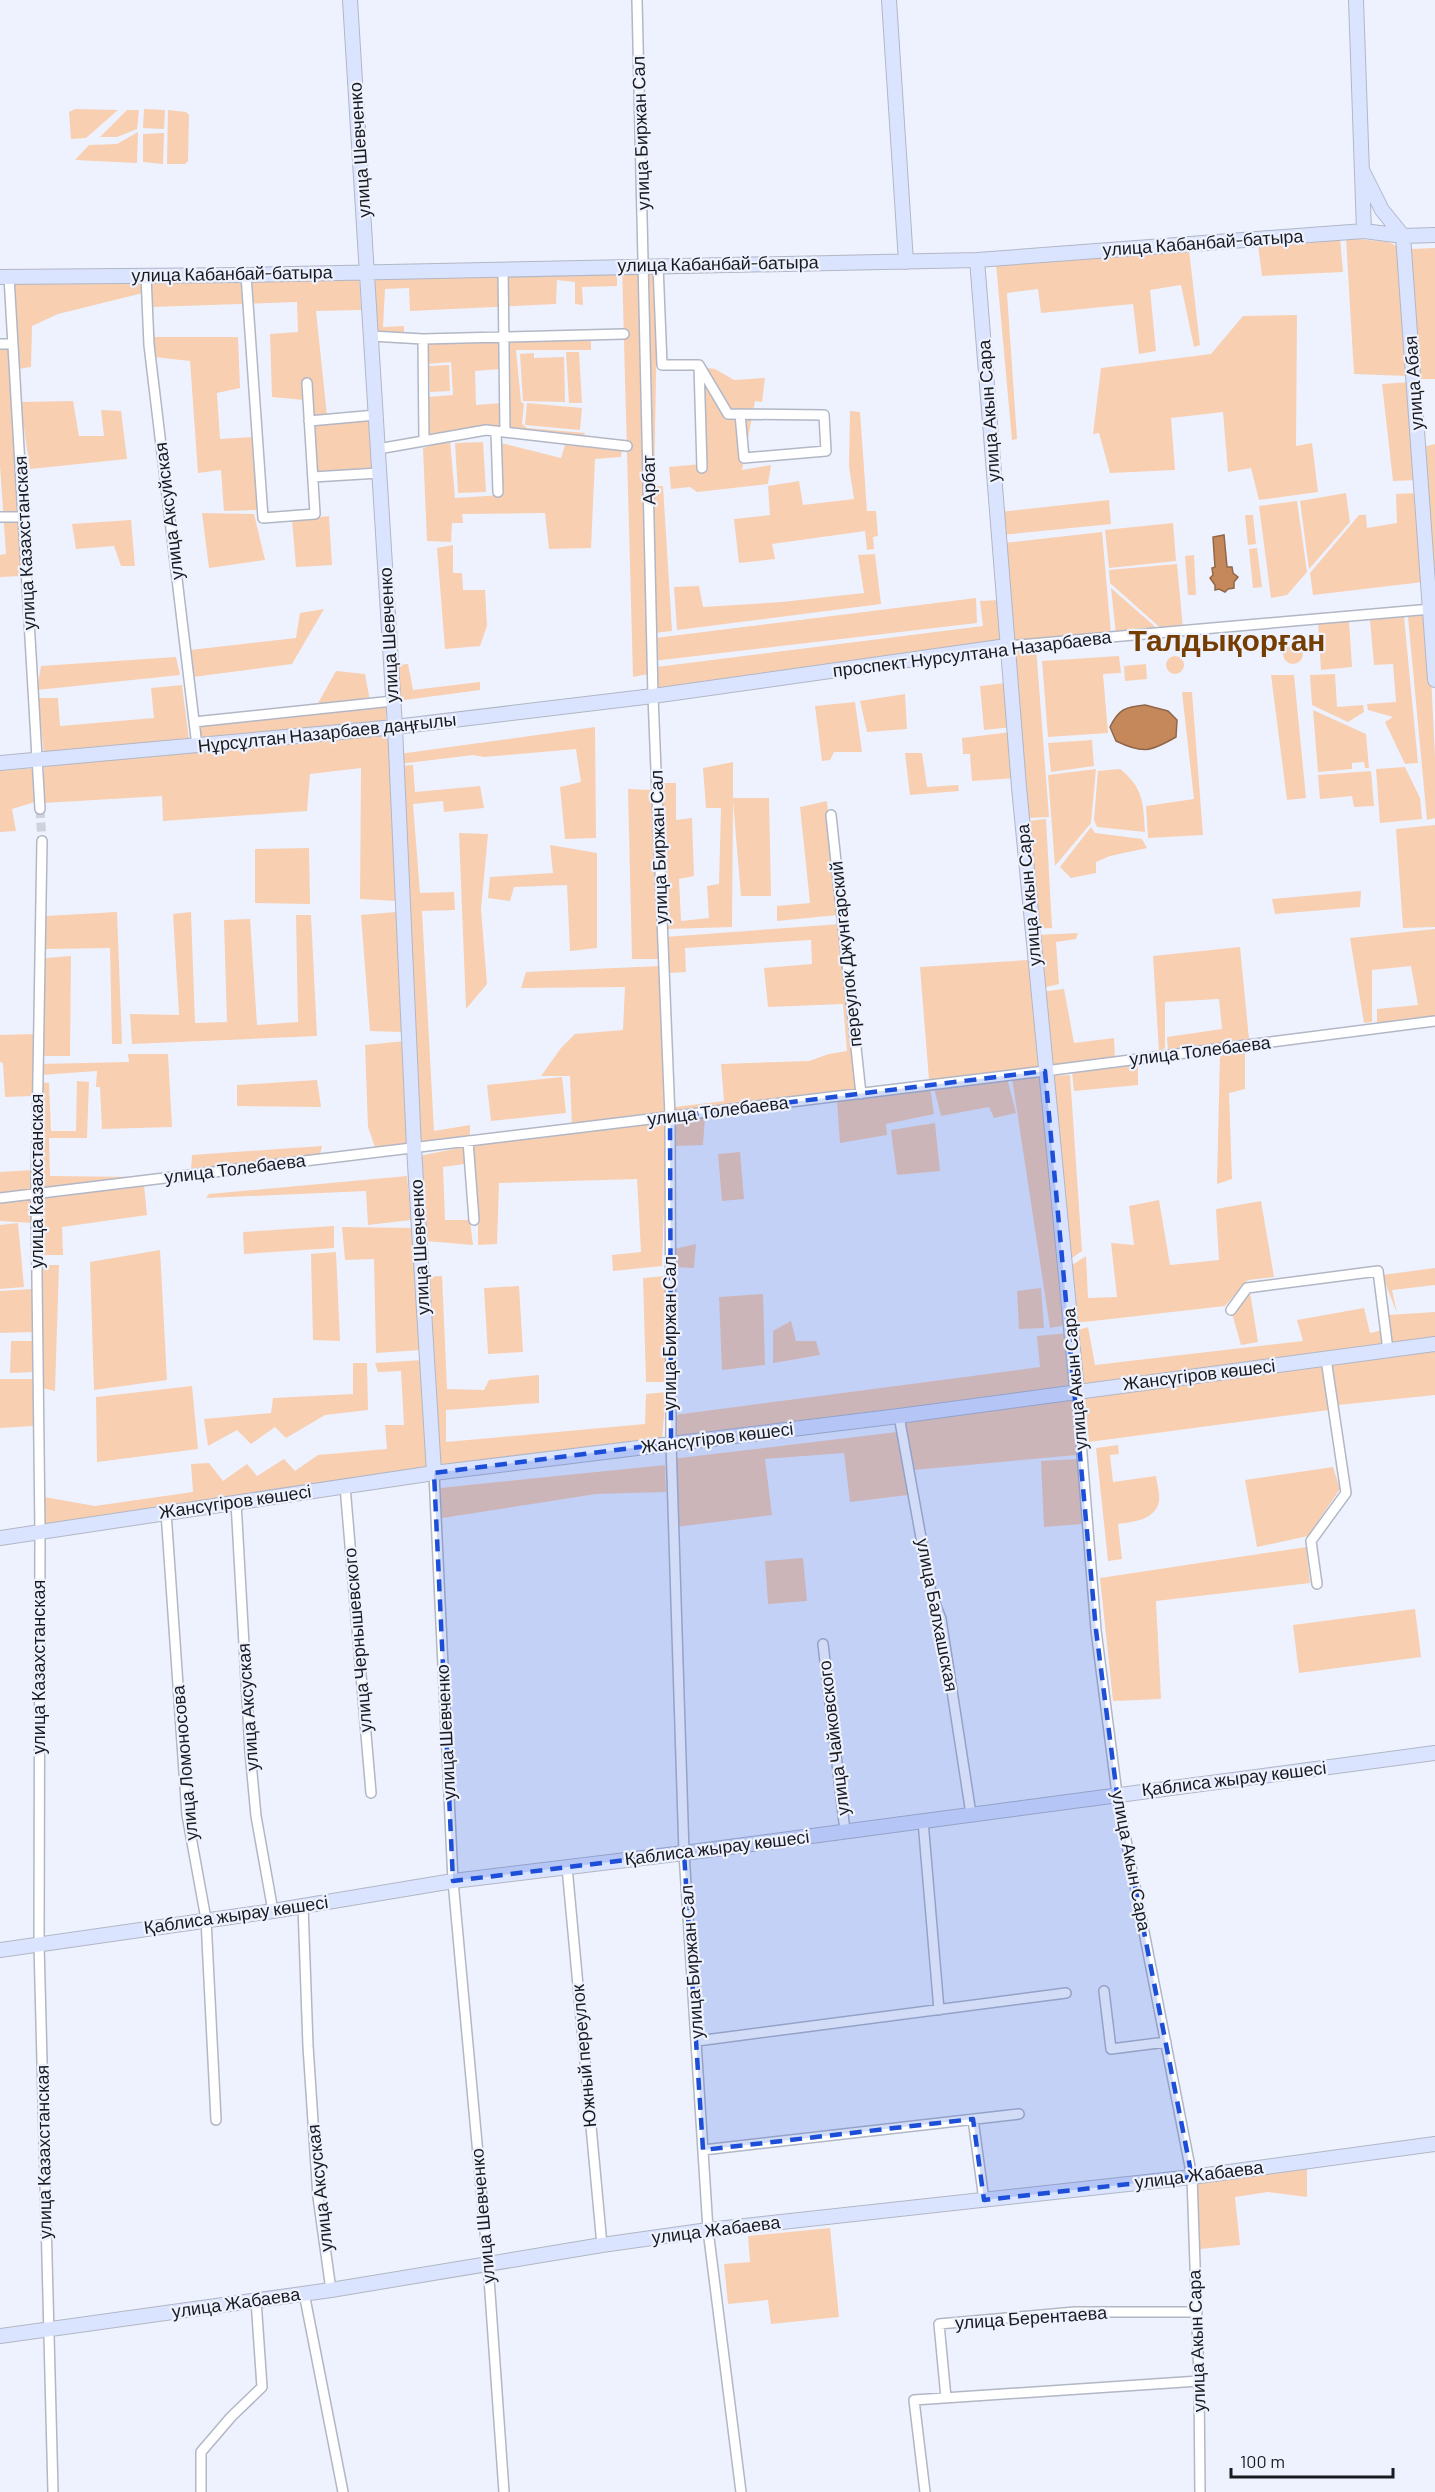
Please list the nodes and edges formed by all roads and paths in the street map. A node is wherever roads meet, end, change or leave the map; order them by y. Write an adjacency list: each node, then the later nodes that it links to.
1 (350, 0): 13 (main road, улица Шевченко)
2 (637, 0): 11 (street, улица Биржан Сал)
3 (889, 0): 10 (main road)
4 (1356, 0): 5 (main road)
5 (1362, 170): 6 (main road); 8 (main road)
6 (1364, 231): 8 (main road, улица Кабанбай-батыра); 9 (main road, улица Кабанбай-батыра)
7 (1435, 235): 8 (main road, улица Кабанбай-батыра)
8 (1403, 236): 38 (main road, улица Абая)
9 (977, 260): 10 (main road, улица Кабанбай-батыра); 39 (main road, улица Акын Сара)
10 (906, 262): 11 (main road, улица Кабанбай-батыра)
11 (652, 265): 12 (main road, улица Кабанбай-батыра); 23 (street); 41 (street, Арбат)
12 (503, 268): 13 (main road, улица Кабанбай-батыра); 19 (street)
13 (367, 271): 14 (main road, улица Кабанбай-батыра); 18 (main road, улица Шевченко)
14 (246, 275): 15 (main road, улица Кабанбай-батыра); 34 (street)
15 (146, 276): 16 (main road, улица Кабанбай-батыра); 43 (street, улица Аксуйская)
16 (5, 277): 22 (street, улица Казахстанская)
17 (624, 334): 19 (street)
18 (371, 336): 20 (street); 26 (main road, улица Шевченко)
19 (504, 336): 20 (street); 28 (street)
20 (423, 339): 29 (street)
21 (0, 344): 22 (street)
22 (14, 344): 37 (street, улица Казахстанская)
23 (699, 365): 25 (street); 32 (street)
24 (307, 384): 27 (street)
25 (740, 414): 25 (street)
26 (376, 415): 27 (street); 31 (main road, улица Шевченко)
27 (309, 421): 34 (street)
28 (501, 432): 29 (street); 30 (street); 35 (street)
29 (424, 441): 31 (street)
30 (627, 446)
31 (378, 448): 33 (main road, улица Шевченко)
32 (702, 468)
33 (380, 473): 34 (street); 42 (main road, улица Шевченко)
34 (313, 477)
35 (498, 492)
36 (0, 517): 37 (street)
37 (24, 517): 46 (street, улица Казахстанская)
38 (1433, 609): 39 (street, проспект Нурсултана Назарбаева); 40 (main road, улица Абая)
39 (1007, 646): 41 (main road, проспект Нурсултана Назарбаева); 52 (main road, улица Акын Сара)
40 (1435, 680)
41 (653, 696): 44 (main road, Нұрсұлтан Назарбаев даңғылы); 54 (street, улица Биржан Сал)
42 (393, 701): 43 (street); 44 (main road, улица Шевченко)
43 (194, 722): 45 (street, улица Аксуйская)
44 (395, 727): 45 (main road, Нұрсұлтан Назарбаев даңғылы); 56 (main road, улица Шевченко)
45 (197, 746): 46 (main road, Нұрсұлтан Назарбаев даңғылы)
46 (39, 760): 47 (main road, Нұрсұлтан Назарбаев даңғылы); 48 (street, улица Казахстанская)
47 (0, 764)
48 (40, 809)
49 (831, 815): 53 (street, переулок Джунгарский)
50 (42, 841): 57 (street, улица Казахстанская)
51 (1435, 1021): 52 (street, улица Толебаева)
52 (1045, 1071): 53 (street, улица Толебаева); 64 (main road, улица Акын Сара)
53 (861, 1094): 54 (street, улица Толебаева)
54 (670, 1117): 55 (street, улица Толебаева); 66 (street, улица Биржан Сал)
55 (468, 1141): 56 (street, улица Толебаева); 59 (street)
56 (414, 1148): 57 (street, улица Толебаева); 67 (main road, улица Шевченко)
57 (36, 1194): 58 (street, улица Толебаева); 71 (street, улица Казахстанская)
58 (0, 1198)
59 (474, 1220)
60 (1230, 1310): 62 (street)
61 (1435, 1344): 62 (main road, Жансүгіров көшесі)
62 (1388, 1350): 63 (main road, Жансүгіров көшесі)
63 (1326, 1359): 64 (main road, Жансүгіров көшесі); 73 (street)
64 (1077, 1391): 65 (main road, Жансүгіров көшесі); 77 (street, улица Акын Сара)
65 (899, 1416): 66 (main road, Жансүгіров көшесі); 78 (street, улица Балхашская)
66 (670, 1443): 67 (main road, Жансүгіров көшесі); 81 (street, улица Биржан Сал)
67 (434, 1473): 68 (main road, Жансүгіров көшесі); 83 (street, улица Шевченко)
68 (345, 1486): 69 (main road, Жансүгіров көшесі); 76 (street, улица Чернышевского)
69 (237, 1502): 70 (main road, Жансүгіров көшесі); 85 (street, улица Аксуская)
70 (166, 1512): 71 (main road, Жансүгіров көшесі); 86 (street, улица Ломоносова)
71 (40, 1532): 72 (main road, Жансүгіров көшесі); 87 (street, улица Казахстанская)
72 (0, 1539)
73 (1317, 1584)
74 (823, 1644): 80 (street, улица Чайковского)
75 (1435, 1752): 77 (main road, Қаблиса жырау көшесі)
76 (371, 1793)
77 (1117, 1794): 78 (main road, Қаблиса жырау көшесі); 93 (street, улица Акын Сара)
78 (971, 1814): 79 (main road, Қаблиса жырау көшесі)
79 (923, 1821): 80 (main road, Қаблиса жырау көшесі); 91 (street)
80 (845, 1831): 81 (main road, Қаблиса жырау көшесі)
81 (684, 1853): 82 (main road, Қаблиса жырау көшесі); 92 (street, улица Биржан Сал)
82 (567, 1867): 83 (main road, Қаблиса жырау көшесі); 102 (street, Южный переулок)
83 (453, 1881): 84 (main road, Қаблиса жырау көшесі); 103 (street, улица Шевченко)
84 (303, 1906): 85 (main road, Қаблиса жырау көшесі); 104 (street, улица Аксуская)
85 (273, 1911): 86 (main road, Қаблиса жырау көшесі)
86 (206, 1919): 87 (main road, Қаблиса жырау көшесі); 96 (street, улица Ломоносова)
87 (39, 1944): 88 (main road, Қаблиса жырау көшесі); 108 (street, улица Казахстанская)
88 (0, 1950)
89 (1104, 1991): 93 (street)
90 (1066, 1993): 91 (street)
91 (939, 2010): 92 (street)
92 (697, 2041): 98 (street, улица Биржан Сал)
93 (1166, 2042): 99 (street, улица Акын Сара)
94 (1019, 2114): 95 (street)
95 (973, 2119): 98 (street); 100 (street)
96 (216, 2121)
97 (1435, 2144): 99 (main road, улица Жабаева)
98 (704, 2150): 101 (street, улица Биржан Сал)
99 (1192, 2176): 100 (main road, улица Жабаева); 107 (street, улица Акын Сара)
100 (984, 2200): 101 (main road, улица Жабаева)
101 (708, 2230): 102 (main road, улица Жабаева); 116 (street, улица Биржан Сал)
102 (602, 2245): 103 (main road, улица Жабаева)
103 (488, 2264): 104 (main road, улица Жабаева); 115 (street, улица Шевченко)
104 (331, 2290): 105 (main road, улица Жабаева)
105 (304, 2293): 106 (main road, улица Жабаева); 114 (street)
106 (256, 2300): 108 (main road, улица Жабаева); 113 (street)
107 (1197, 2312): 110 (street, улица Акын Сара); 111 (street, улица Берентаева)
108 (48, 2328): 109 (main road, улица Жабаева); 112 (street, улица Казахстанская)
109 (0, 2336)
110 (1199, 2381): 111 (street); 118 (street, улица Акын Сара)
111 (946, 2398): 117 (street)
112 (53, 2492)
113 (201, 2492)
114 (343, 2492)
115 (504, 2492)
116 (741, 2492)
117 (925, 2492)
118 (1200, 2492)

